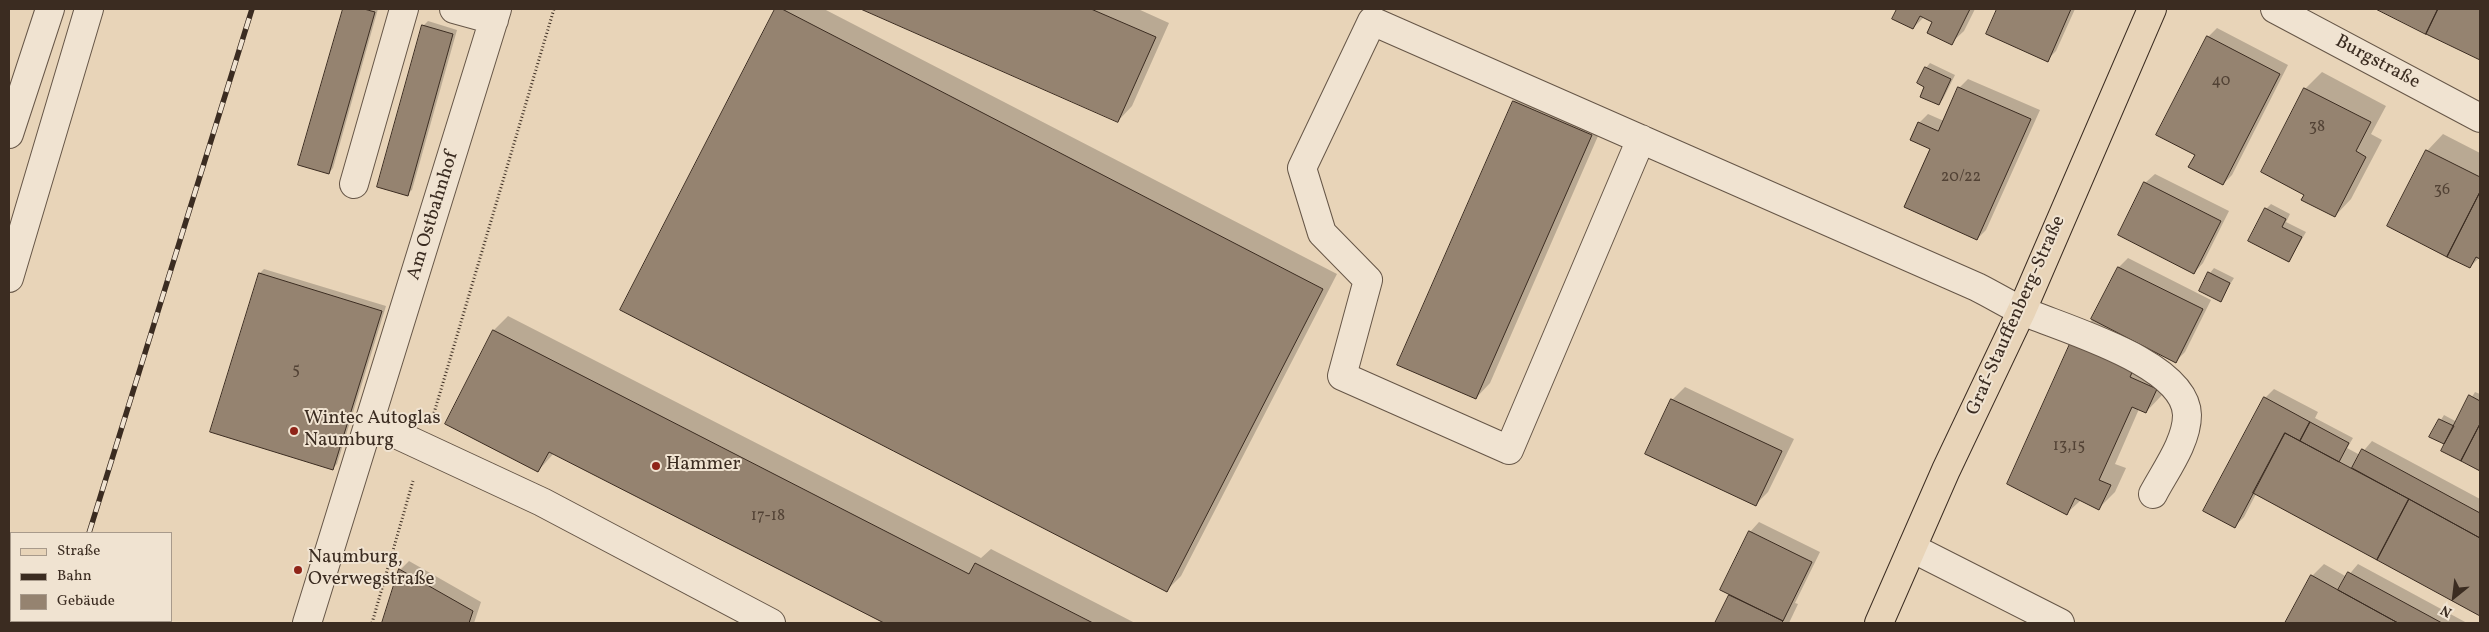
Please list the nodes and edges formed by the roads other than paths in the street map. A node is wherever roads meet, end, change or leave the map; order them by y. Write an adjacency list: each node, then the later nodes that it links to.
1 (50, 9): 9 (street)
2 (89, 9): 12 (street)
3 (404, 9): 11 (street)
4 (454, 9): 7 (street)
5 (2152, 9): 13 (main road, Graf-Stauffenberg-Straße)
6 (2275, 9): 8 (street, Burgstraße)
7 (496, 14): 14 (street, Am Ostbahnhof)
8 (2480, 118)
9 (9, 134)
10 (1641, 139): 10 (street); 13 (street)
11 (354, 184)
12 (9, 278)
13 (2022, 310): 15 (street); 16 (main road, Graf-Stauffenberg-Straße)
14 (370, 422): 17 (street, Am Ostbahnhof); 18 (street)
15 (2152, 494)
16 (1912, 548): 19 (main road, Graf-Stauffenberg-Straße); 20 (street)
17 (307, 623)
18 (771, 623)
19 (1879, 623)
20 (2060, 623)

